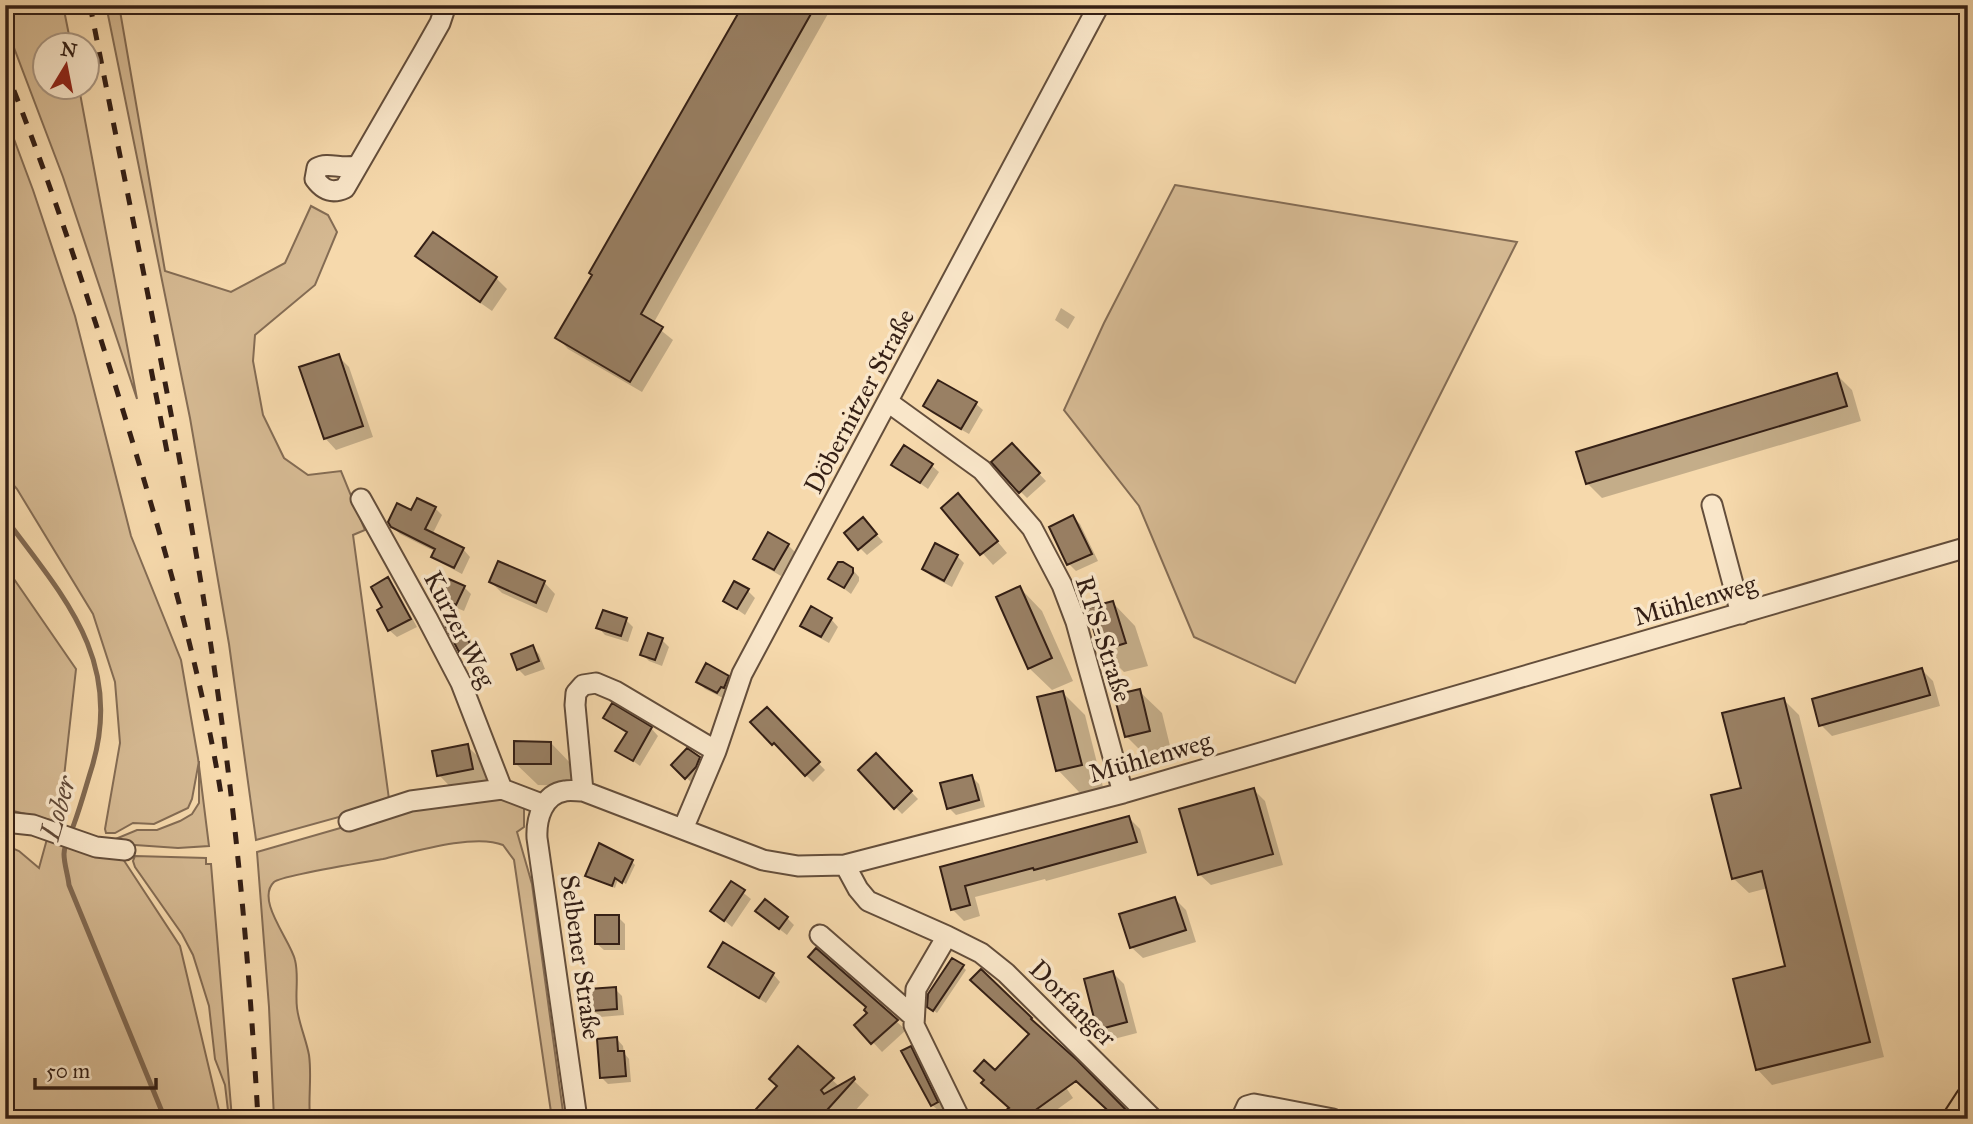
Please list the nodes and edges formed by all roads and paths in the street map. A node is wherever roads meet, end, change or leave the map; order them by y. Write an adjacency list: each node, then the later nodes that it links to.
1 (446, 5): 3 (street)
2 (1099, 5): 4 (street, Döbernitzer Straße)
3 (358, 165)
4 (888, 402): 9 (street, Döbernitzer Straße); 12 (street, RTS-Straße)
5 (361, 499): 10 (street, Kurzer Weg)
6 (1713, 505): 8 (street)
7 (1968, 547): 8 (street, Mühlenweg)
8 (1741, 614): 12 (street, Mühlenweg)
9 (716, 751): 11 (street); 16 (street, Döbernitzer Straße)
10 (502, 789): 13 (street); 14 (street)
11 (583, 792): 13 (street); 16 (street, Mühlenweg)
12 (1123, 793): 18 (street, Mühlenweg)
13 (544, 805): 23 (street, Selbener Straße)
14 (349, 821)
15 (5, 822): 17 (street)
16 (683, 829): 18 (street, Mühlenweg)
17 (125, 850)
18 (845, 865): 20 (street, Dorfanger)
19 (820, 935): 21 (street)
20 (947, 936): 21 (street); 25 (street, Dorfanger)
21 (914, 1017): 24 (street)
22 (1968, 1099): 28 (main road)
23 (577, 1119)
24 (960, 1119)
25 (1153, 1119)
26 (1241, 1119): 27 (street)
27 (1334, 1119)
28 (1955, 1119)

